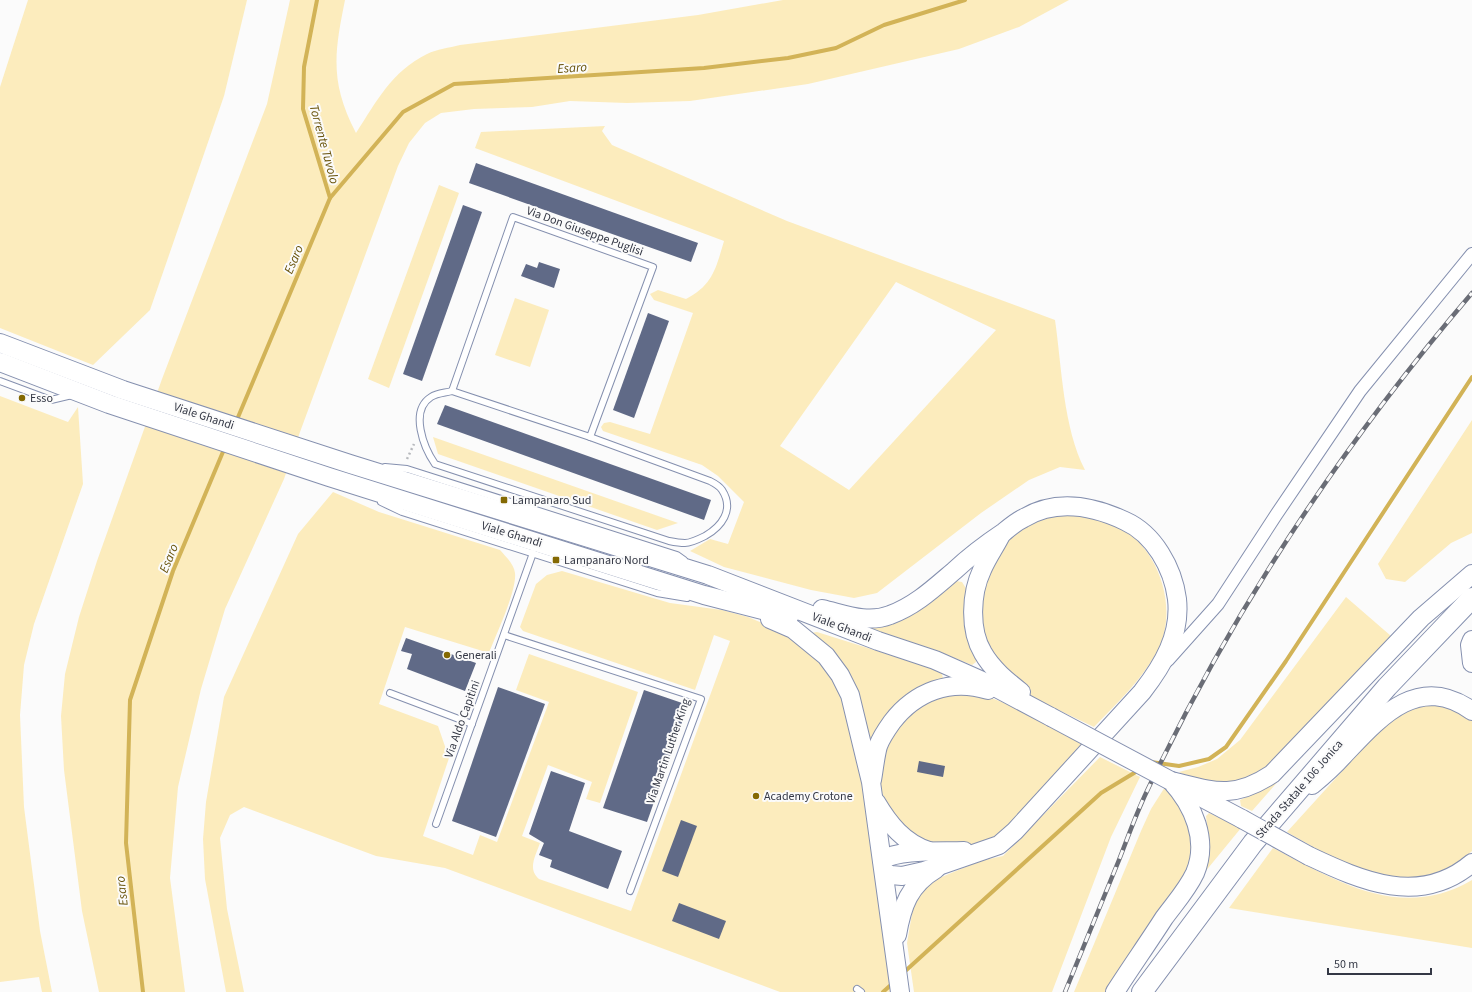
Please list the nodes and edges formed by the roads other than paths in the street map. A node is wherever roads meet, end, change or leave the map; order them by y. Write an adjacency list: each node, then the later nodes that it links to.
1 (1472, 254): 22 (street)
2 (0, 343): 8 (main road, Viale Ghandi)
3 (0, 362): 6 (main road, Viale Ghandi)
4 (0, 381): 6 (lane)
5 (452, 391): 7 (lane); 7 (lane, Via Don Giuseppe Puglisi); 10 (lane)
6 (80, 393): 9 (main road, Viale Ghandi)
7 (590, 437): 10 (lane)
8 (350, 464): 11 (lane); 15 (main road, Viale Ghandi)
9 (329, 477): 13 (lane); 16 (main road, Viale Ghandi)
10 (538, 499): 11 (lane)
11 (535, 510): 15 (lane)
12 (1002, 533): 15 (main road); 22 (main road); 25 (main road)
13 (533, 553): 16 (lane); 18 (lane, Via Aldo Capitini)
14 (1472, 574): 27 (main road)
15 (708, 575): 20 (main road, Viale Ghandi)
16 (704, 594): 20 (main road, Viale Ghandi); 28 (main road)
17 (1472, 598): 30 (main road, Strada Statale 106 Jonica)
18 (504, 635): 26 (lane, Via Aldo Capitini); 34 (lane, Via Martin Luther King)
19 (1472, 640): 21 (main road)
20 (878, 641): 25 (main road)
21 (1472, 663)
22 (1159, 670): 31 (main road)
23 (390, 693): 26 (lane)
24 (1472, 711): 30 (main road)
25 (1051, 717): 27 (main road, bridge); 28 (main road)
26 (472, 724): 29 (lane, Via Aldo Capitini)
27 (1171, 781): 32 (main road, bridge); 37 (main road)
28 (872, 790): 31 (main road); 33 (main road)
29 (436, 824)
30 (1253, 843): 38 (main road, Strada Statale 106 Jonica)
31 (939, 858): 33 (main road); 35 (main road)
32 (1472, 863)
33 (883, 866): 35 (main road)
34 (630, 891)
35 (894, 950): 36 (main road)
36 (900, 992)
37 (1115, 992)
38 (1142, 992)

